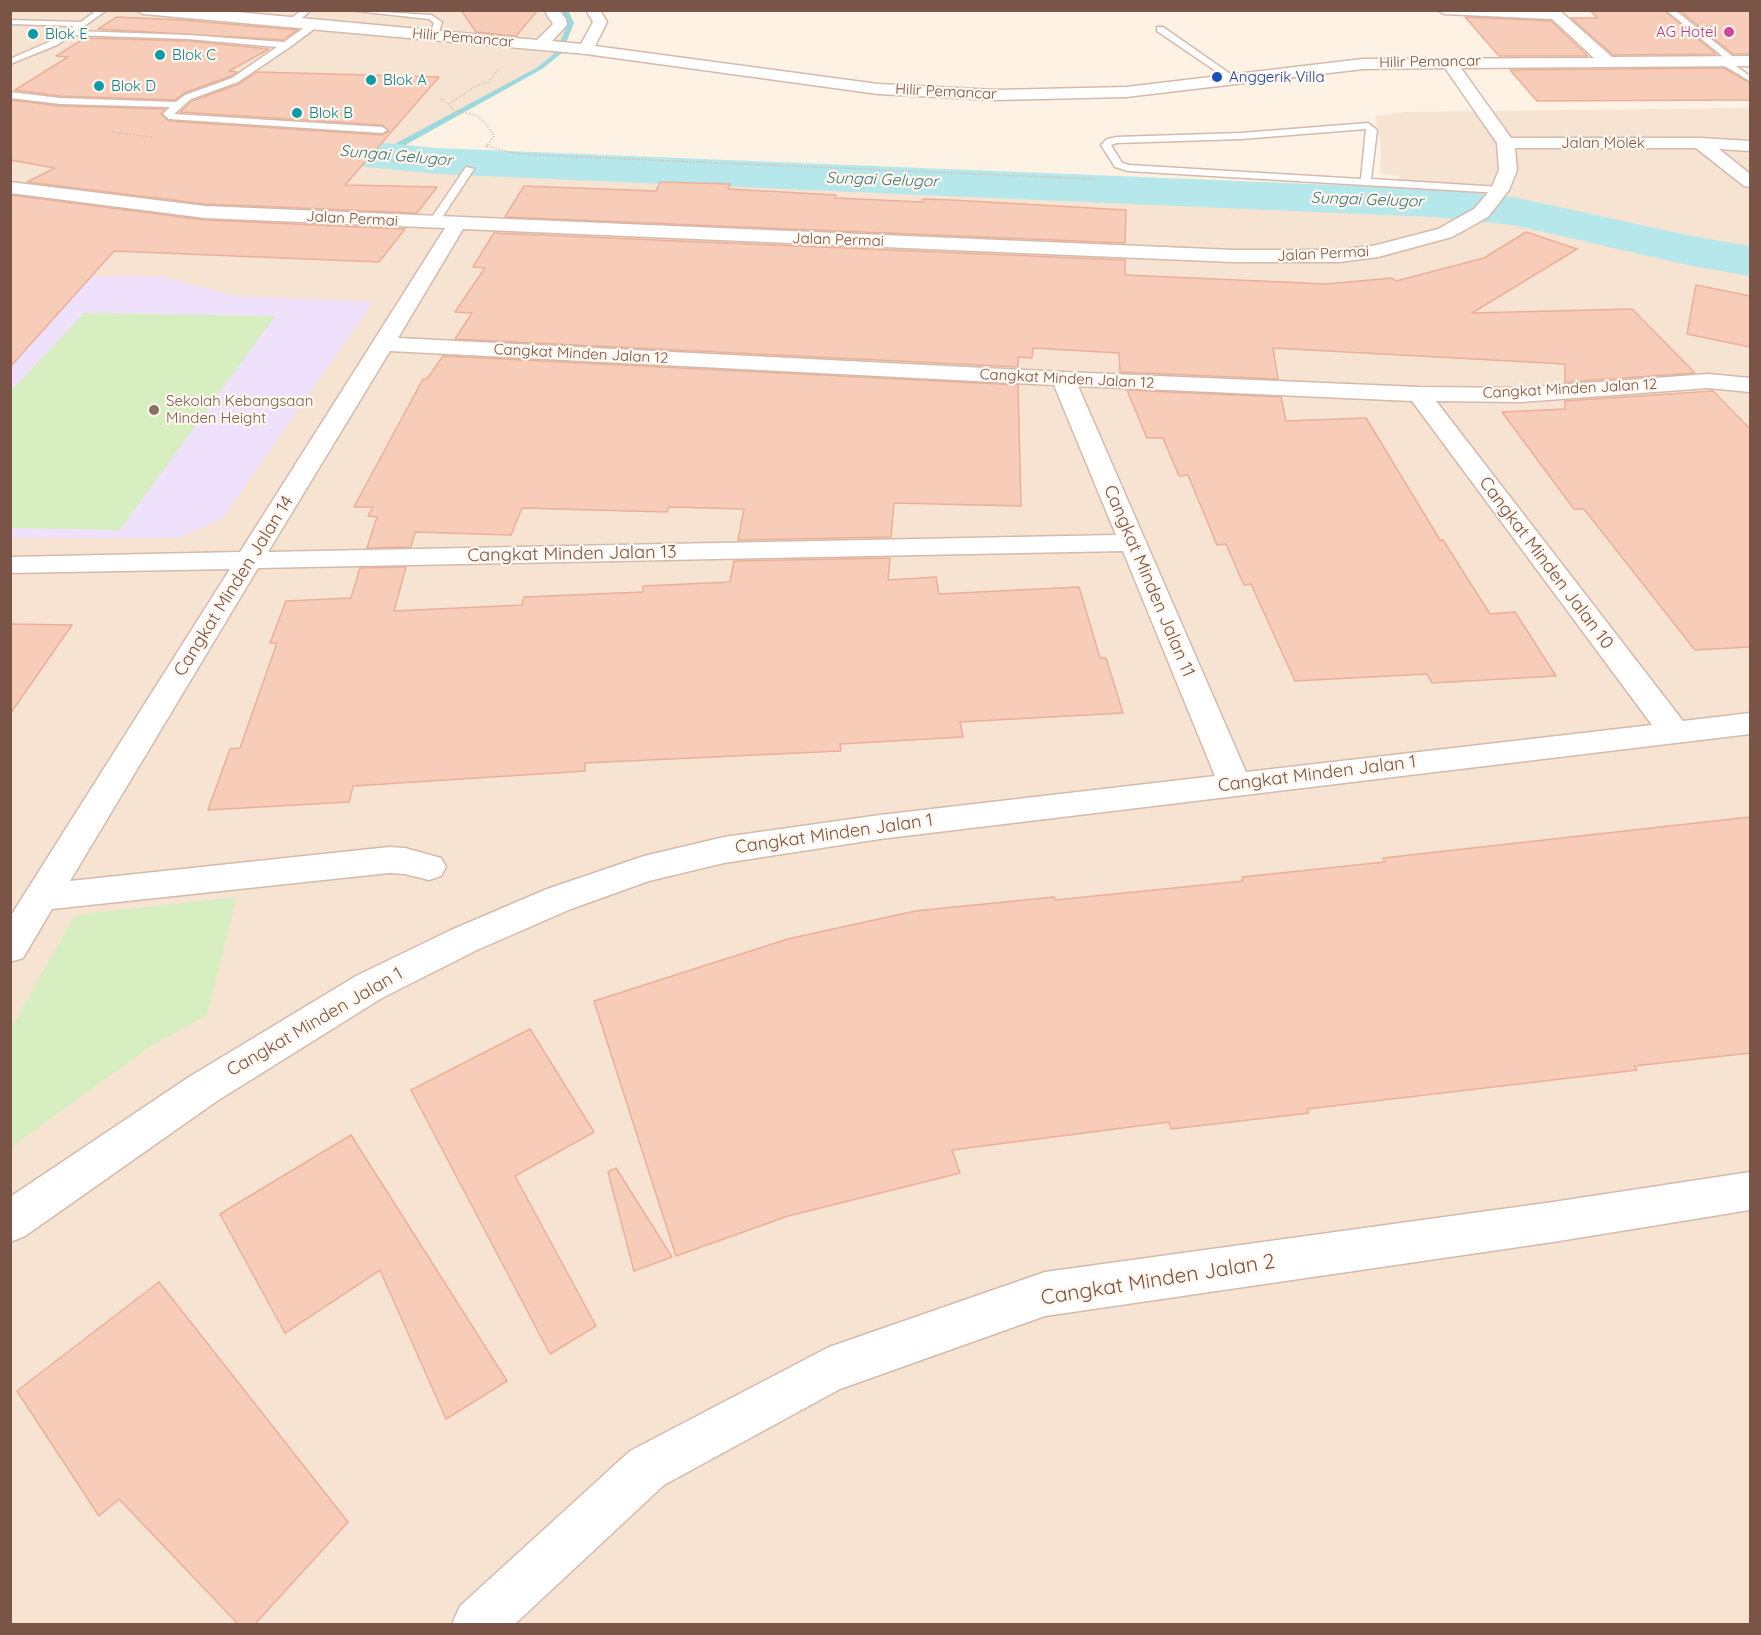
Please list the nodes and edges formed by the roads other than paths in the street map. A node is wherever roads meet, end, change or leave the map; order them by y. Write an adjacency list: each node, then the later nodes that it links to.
1 (103, 10): 12 (lane)
2 (144, 10): 11 (street, Hilir Pemancar)
3 (307, 10): 11 (lane)
4 (352, 10): 16 (lane)
5 (551, 10): 18 (street)
6 (593, 10): 19 (street)
7 (1444, 10): 9 (street)
8 (1670, 10): 24 (lane)
9 (1552, 13): 23 (street)
10 (10, 22): 12 (lane)
11 (292, 22): 13 (street, Hilir Pemancar)
12 (83, 24): 15 (lane)
13 (315, 24): 16 (street, Hilir Pemancar); 17 (lane)
14 (1160, 28): 26 (lane)
15 (70, 33): 17 (lane); 21 (lane)
16 (434, 35): 18 (street, Hilir Pemancar)
17 (287, 45): 28 (lane)
18 (546, 45): 19 (street, Hilir Pemancar)
19 (578, 48): 26 (street, Hilir Pemancar)
20 (1750, 61): 24 (street, Hilir Pemancar)
21 (10, 62)
22 (1449, 62): 23 (street, Hilir Pemancar); 26 (street, Hilir Pemancar); 30 (street)
23 (1608, 62): 24 (street, Hilir Pemancar)
24 (1729, 62): 25 (lane)
25 (1750, 79)
26 (1235, 80)
27 (10, 95): 28 (lane)
28 (178, 105): 29 (lane)
29 (382, 130)
30 (1506, 143): 31 (street, Jalan Molek); 37 (street, Jalan Permai)
31 (1700, 143): 32 (street, Jalan Molek); 35 (street)
32 (1750, 146)
33 (469, 169): 38 (lane)
34 (1366, 181): 34 (lane); 37 (lane)
35 (1750, 182)
36 (10, 187): 38 (street, Jalan Permai)
37 (1497, 194): 38 (street, Jalan Permai)
38 (445, 223): 39 (street, Cangkat Minden Jalan 14)
39 (383, 344): 40 (street, Cangkat Minden Jalan 12); 44 (street, Cangkat Minden Jalan 14)
40 (1063, 379): 42 (street, Cangkat Minden Jalan 12); 43 (street, Cangkat Minden Jalan 11)
41 (1750, 385): 42 (street, Cangkat Minden Jalan 12)
42 (1419, 394): 47 (street, Cangkat Minden Jalan 10)
43 (1133, 543): 44 (street, Cangkat Minden Jalan 13); 48 (street, Cangkat Minden Jalan 11)
44 (249, 561): 45 (street, Cangkat Minden Jalan 13); 50 (street, Cangkat Minden Jalan 14)
45 (10, 565)
46 (1750, 724): 47 (street, Cangkat Minden Jalan 1)
47 (1674, 732): 48 (street, Cangkat Minden Jalan 1)
48 (1235, 784): 53 (street, Cangkat Minden Jalan 1)
49 (429, 867): 50 (street)
50 (42, 897): 51 (street, Cangkat Minden Jalan 14)
51 (10, 948)
52 (1750, 1191): 54 (street, Cangkat Minden Jalan 2)
53 (10, 1222)
54 (478, 1624)

